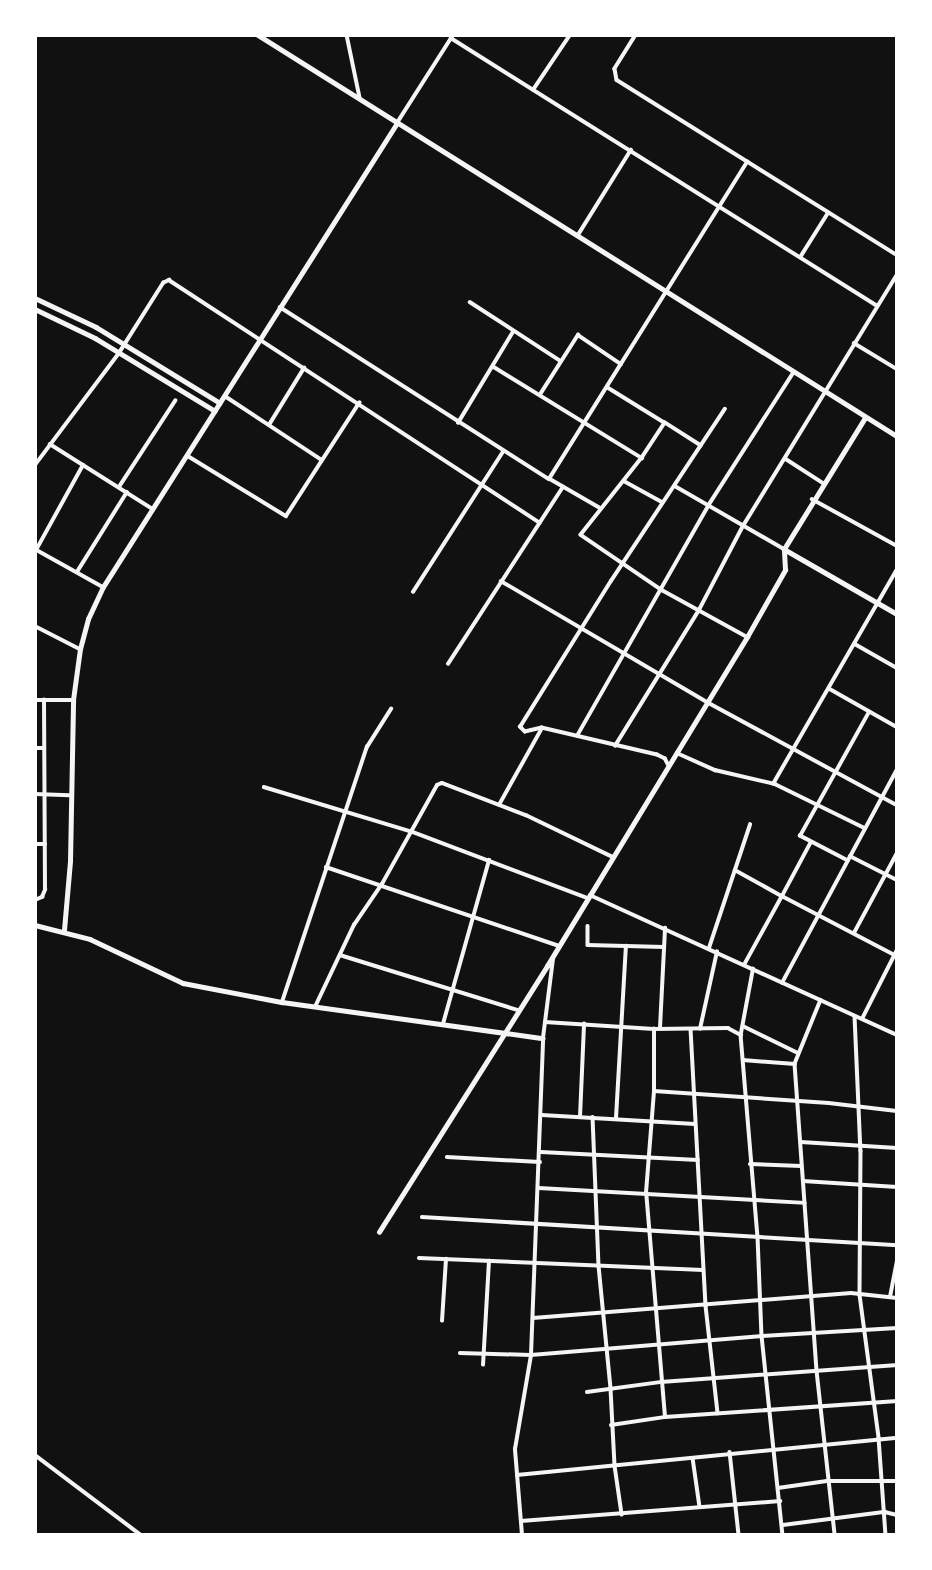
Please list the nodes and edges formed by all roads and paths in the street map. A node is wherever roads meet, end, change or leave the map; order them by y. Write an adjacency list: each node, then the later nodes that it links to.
1 (258, 35): 7 (street)
2 (346, 35): 7 (street)
3 (570, 35): 6 (street)
4 (636, 35): 10 (street)
5 (452, 37): 6 (street); 8 (street)
6 (533, 90): 9 (street)
7 (360, 100): 8 (street)
8 (397, 123): 13 (street); 21 (street)
9 (631, 150): 11 (street); 13 (street)
10 (747, 162): 11 (street); 12 (street)
11 (720, 206): 15 (street); 17 (street)
12 (828, 213): 14 (street); 15 (street)
13 (578, 235): 17 (street)
14 (897, 255)
15 (802, 256): 20 (street)
16 (897, 275): 20 (street)
17 (666, 292): 29 (street); 33 (street)
18 (35, 298): 26 (street)
19 (470, 302): 23 (street)
20 (877, 306): 25 (street)
21 (280, 307): 24 (street); 45 (street)
22 (35, 309): 27 (street)
23 (514, 331): 28 (street); 30 (street)
24 (261, 339): 26 (street); 31 (street); 37 (street)
25 (854, 343): 32 (street); 36 (street)
26 (125, 344): 27 (street); 39 (street)
27 (119, 353): 42 (street); 49 (street)
28 (561, 361): 29 (street); 35 (street)
29 (621, 365): 34 (street)
30 (494, 367): 35 (street); 45 (street)
31 (304, 368): 40 (street); 47 (street)
32 (897, 369)
33 (793, 373): 36 (street); 68 (street)
34 (607, 387): 44 (street); 46 (street)
35 (541, 393): 44 (street)
36 (826, 394): 43 (street); 54 (street)
37 (225, 396): 39 (street); 47 (street)
38 (175, 401): 63 (street)
39 (220, 403): 42 (street)
40 (359, 403): 55 (street); 61 (street)
41 (724, 409): 50 (street)
42 (215, 411): 52 (street)
43 (865, 418): 48 (street); 60 (street)
44 (585, 422): 53 (street); 58 (street)
45 (458, 423): 51 (street)
46 (665, 423): 50 (street); 53 (street)
47 (269, 425): 55 (street)
48 (897, 436)
49 (50, 444): 56 (street); 57 (street)
50 (701, 446): 62 (street)
51 (503, 452): 58 (street); 61 (street)
52 (188, 456): 55 (street); 69 (street)
53 (642, 458): 59 (street)
54 (786, 459): 60 (street); 72 (street)
55 (323, 461)
56 (35, 465)
57 (83, 465): 63 (street); 75 (street)
58 (549, 479): 64 (street)
59 (624, 481): 67 (street); 70 (street)
60 (822, 483): 66 (street)
61 (482, 484): 71 (street); 82 (street)
62 (676, 485): 67 (street); 68 (street)
63 (119, 487): 65 (street)
64 (563, 487): 70 (street); 71 (street)
65 (127, 492): 69 (street); 78 (street)
66 (812, 499): 73 (street); 74 (street)
67 (662, 502): 76 (street)
68 (708, 506): 72 (street); 81 (street)
69 (153, 509): 80 (street)
70 (601, 509): 76 (street)
71 (540, 523): 79 (street)
72 (743, 526): 74 (street); 84 (street)
73 (897, 546)
74 (784, 549): 83 (street); 88 (street)
75 (36, 550): 78 (street)
76 (622, 563): 81 (street); 87 (street)
77 (897, 569): 83 (street)
78 (77, 572): 80 (street)
79 (501, 581): 87 (street); 92 (street)
80 (103, 587): 90 (street)
81 (662, 590): 84 (street); 91 (street)
82 (412, 592)
83 (877, 603): 85 (street); 89 (street)
84 (699, 610): 88 (street); 94 (street)
85 (897, 614)
86 (35, 626): 90 (street)
87 (582, 626): 91 (street); 103 (street)
88 (747, 637): 99 (street)
89 (855, 644): 93 (street); 95 (street)
90 (80, 649): 98 (street)
91 (626, 654): 94 (street); 104 (street)
92 (448, 664)
93 (897, 668)
94 (661, 675): 99 (street); 105 (street)
95 (830, 689): 101 (street); 108 (street)
96 (35, 700): 97 (street)
97 (44, 700): 98 (street); 107 (street)
98 (73, 700): 117 (street)
99 (707, 702): 108 (street); 109 (street)
100 (391, 709): 122 (street)
101 (869, 712): 102 (street); 112 (street)
102 (897, 727)
103 (542, 728): 104 (street); 120 (street)
104 (577, 736): 105 (street)
105 (615, 746): 110 (street)
106 (35, 748): 107 (street)
107 (44, 748): 116 (street)
108 (794, 748): 112 (street); 113 (street)
109 (677, 753): 110 (street); 113 (street)
110 (669, 767): 131 (street)
111 (897, 769): 118 (street)
112 (836, 771): 118 (street); 119 (street)
113 (773, 784): 119 (street)
114 (264, 787): 122 (street)
115 (35, 794): 116 (street)
116 (44, 794): 117 (street); 128 (street)
117 (69, 795): 147 (street)
118 (882, 796): 121 (street); 124 (street)
119 (819, 803): 124 (street); 126 (street)
120 (499, 805): 125 (street); 131 (street)
121 (897, 805)
122 (344, 812): 125 (street); 134 (street)
123 (750, 825): 135 (street)
124 (865, 828): 130 (street)
125 (410, 831): 132 (street); 138 (street)
126 (811, 842): 133 (street); 139 (street)
127 (35, 844): 128 (street)
128 (45, 844): 141 (street)
129 (897, 853): 136 (street)
130 (850, 856): 133 (street); 136 (street)
131 (613, 857): 140 (street)
132 (489, 860): 140 (street); 143 (street)
133 (848, 862): 142 (street)
134 (326, 867): 138 (street); 162 (street)
135 (735, 870): 139 (street); 152 (street)
136 (886, 874): 137 (street); 148 (street)
137 (897, 880)
138 (382, 884): 143 (street); 155 (street)
139 (782, 896): 142 (street); 157 (street)
140 (588, 897): 146 (street); 149 (street)
141 (35, 900)
142 (819, 914): 148 (street); 159 (street)
143 (475, 916): 149 (street); 160 (street)
144 (35, 925): 147 (street)
145 (588, 926): 150 (street)
146 (665, 928): 151 (street); 152 (street)
147 (64, 930): 162 (street)
148 (854, 933): 154 (street)
149 (559, 946): 156 (street)
150 (626, 946): 151 (street); 171 (street)
151 (664, 947): 172 (street)
152 (709, 948): 153 (street)
153 (717, 952): 157 (street); 174 (street)
154 (896, 953): 166 (street)
155 (340, 955): 160 (street); 163 (street)
156 (554, 955): 164 (street); 167 (street)
157 (744, 965): 158 (street)
158 (753, 969): 159 (street); 170 (street)
159 (782, 983): 161 (street)
160 (452, 989): 164 (street); 168 (street)
161 (821, 1000): 165 (street); 179 (street)
162 (282, 1002): 163 (street)
163 (315, 1007): 168 (street)
164 (519, 1010): 175 (street)
165 (855, 1016): 166 (street); 186 (street)
166 (862, 1019): 177 (street)
167 (545, 1022): 169 (street); 178 (street)
168 (443, 1024): 175 (street)
169 (584, 1024): 171 (street); 189 (street)
170 (742, 1026): 176 (street); 179 (street)
171 (622, 1027): 172 (street); 191 (street)
172 (657, 1029): 173 (street); 182 (street)
173 (691, 1029): 174 (street); 183 (street)
174 (700, 1029): 176 (street)
175 (505, 1032): 178 (street); 217 (street)
176 (740, 1035): 180 (street)
177 (897, 1035)
178 (543, 1038): 188 (street)
179 (798, 1053): 181 (street)
180 (743, 1060): 181 (street); 184 (street)
181 (795, 1064): 185 (street)
182 (654, 1091): 183 (street); 192 (street)
183 (693, 1094): 184 (street); 193 (street)
184 (746, 1097): 185 (street); 203 (street)
185 (798, 1101): 186 (street); 194 (street)
186 (858, 1106): 187 (street); 195 (street)
187 (897, 1111)
188 (542, 1115): 189 (street); 197 (street)
189 (580, 1117): 190 (street)
190 (593, 1117): 191 (street); 198 (street)
191 (616, 1118): 192 (street)
192 (650, 1121): 193 (street); 200 (street)
193 (695, 1124): 201 (street)
194 (800, 1142): 195 (street); 204 (street)
195 (861, 1146): 196 (street); 206 (street)
196 (897, 1148)
197 (541, 1152): 198 (street); 202 (street)
198 (592, 1154): 200 (street); 209 (street)
199 (447, 1157): 202 (street)
200 (648, 1157): 201 (street); 210 (street)
201 (698, 1160): 211 (street)
202 (540, 1162): 208 (street)
203 (750, 1164): 204 (street); 212 (street)
204 (802, 1166): 205 (street)
205 (803, 1181): 206 (street); 213 (street)
206 (862, 1185): 207 (street); 222 (street)
207 (897, 1187)
208 (540, 1188): 209 (street); 215 (street)
209 (594, 1190): 210 (street); 216 (street)
210 (646, 1192): 211 (street); 218 (street)
211 (700, 1197): 212 (street); 219 (street)
212 (753, 1200): 213 (street); 220 (street)
213 (805, 1203): 221 (street)
214 (422, 1217): 215 (street)
215 (536, 1224): 216 (street); 228 (street)
216 (597, 1228): 218 (street); 229 (street)
217 (379, 1231)
218 (650, 1232): 219 (street); 230 (street)
219 (703, 1235): 220 (street); 231 (street)
220 (758, 1237): 221 (street); 236 (street)
221 (808, 1240): 222 (street); 233 (street)
222 (861, 1244): 223 (street); 232 (street)
223 (897, 1245)
224 (419, 1258): 225 (street)
225 (446, 1259): 226 (street); 241 (street)
226 (488, 1261): 228 (street); 250 (street)
227 (897, 1261): 234 (street)
228 (534, 1264): 229 (street); 240 (street)
229 (599, 1266): 230 (street); 239 (street)
230 (652, 1266): 231 (street); 238 (street)
231 (703, 1270): 237 (street)
232 (860, 1295): 233 (street); 234 (street); 243 (street)
233 (810, 1297): 236 (street); 244 (street)
234 (890, 1297): 235 (street)
235 (897, 1298)
236 (761, 1301): 237 (street); 245 (street)
237 (706, 1306): 238 (street); 246 (street)
238 (656, 1308): 239 (street); 247 (street)
239 (603, 1311): 240 (street); 248 (street)
240 (533, 1318): 251 (street)
241 (442, 1321)
242 (897, 1328): 243 (street)
243 (866, 1330): 244 (street); 254 (street)
244 (814, 1332): 245 (street); 255 (street)
245 (762, 1336): 246 (street); 256 (street)
246 (709, 1341): 247 (street); 257 (street)
247 (657, 1346): 248 (street); 258 (street)
248 (608, 1349): 251 (street); 259 (street)
249 (460, 1353): 250 (street)
250 (484, 1353): 251 (street); 252 (street)
251 (531, 1356): 276 (street)
252 (483, 1365)
253 (897, 1365): 254 (street)
254 (871, 1368): 255 (street); 262 (street)
255 (817, 1371): 256 (street); 263 (street)
256 (766, 1375): 257 (street); 264 (street)
257 (713, 1378): 258 (street); 265 (street)
258 (661, 1382): 259 (street); 266 (street)
259 (611, 1389): 260 (street); 267 (street)
260 (587, 1392)
261 (897, 1401): 262 (street)
262 (875, 1402): 263 (street); 268 (street)
263 (822, 1406): 264 (street); 270 (street)
264 (770, 1410): 265 (street); 271 (street)
265 (718, 1413): 266 (street)
266 (665, 1417): 267 (street)
267 (611, 1425): 275 (street)
268 (879, 1438): 269 (street); 270 (street); 278 (street)
269 (897, 1438)
270 (827, 1444): 271 (street); 277 (street)
271 (775, 1450): 272 (street); 280 (street)
272 (730, 1452): 274 (street); 282 (street)
273 (35, 1455): 290 (street)
274 (693, 1458): 275 (street); 283 (street)
275 (615, 1466): 276 (street); 285 (street)
276 (517, 1475): 288 (street)
277 (827, 1481): 278 (street); 280 (street); 287 (street)
278 (881, 1481): 279 (street); 284 (street)
279 (897, 1481)
280 (778, 1489): 281 (street)
281 (780, 1501): 282 (street); 289 (street)
282 (735, 1503): 283 (street); 292 (street)
283 (700, 1507): 285 (street)
284 (886, 1512): 286 (street); 287 (street); 295 (street)
285 (622, 1514): 288 (street)
286 (897, 1516)
287 (834, 1518): 289 (street); 294 (street)
288 (521, 1521): 291 (street)
289 (783, 1525): 293 (street)
290 (141, 1535)
291 (522, 1535)
292 (739, 1535)
293 (783, 1535)
294 (835, 1535)
295 (886, 1535)

